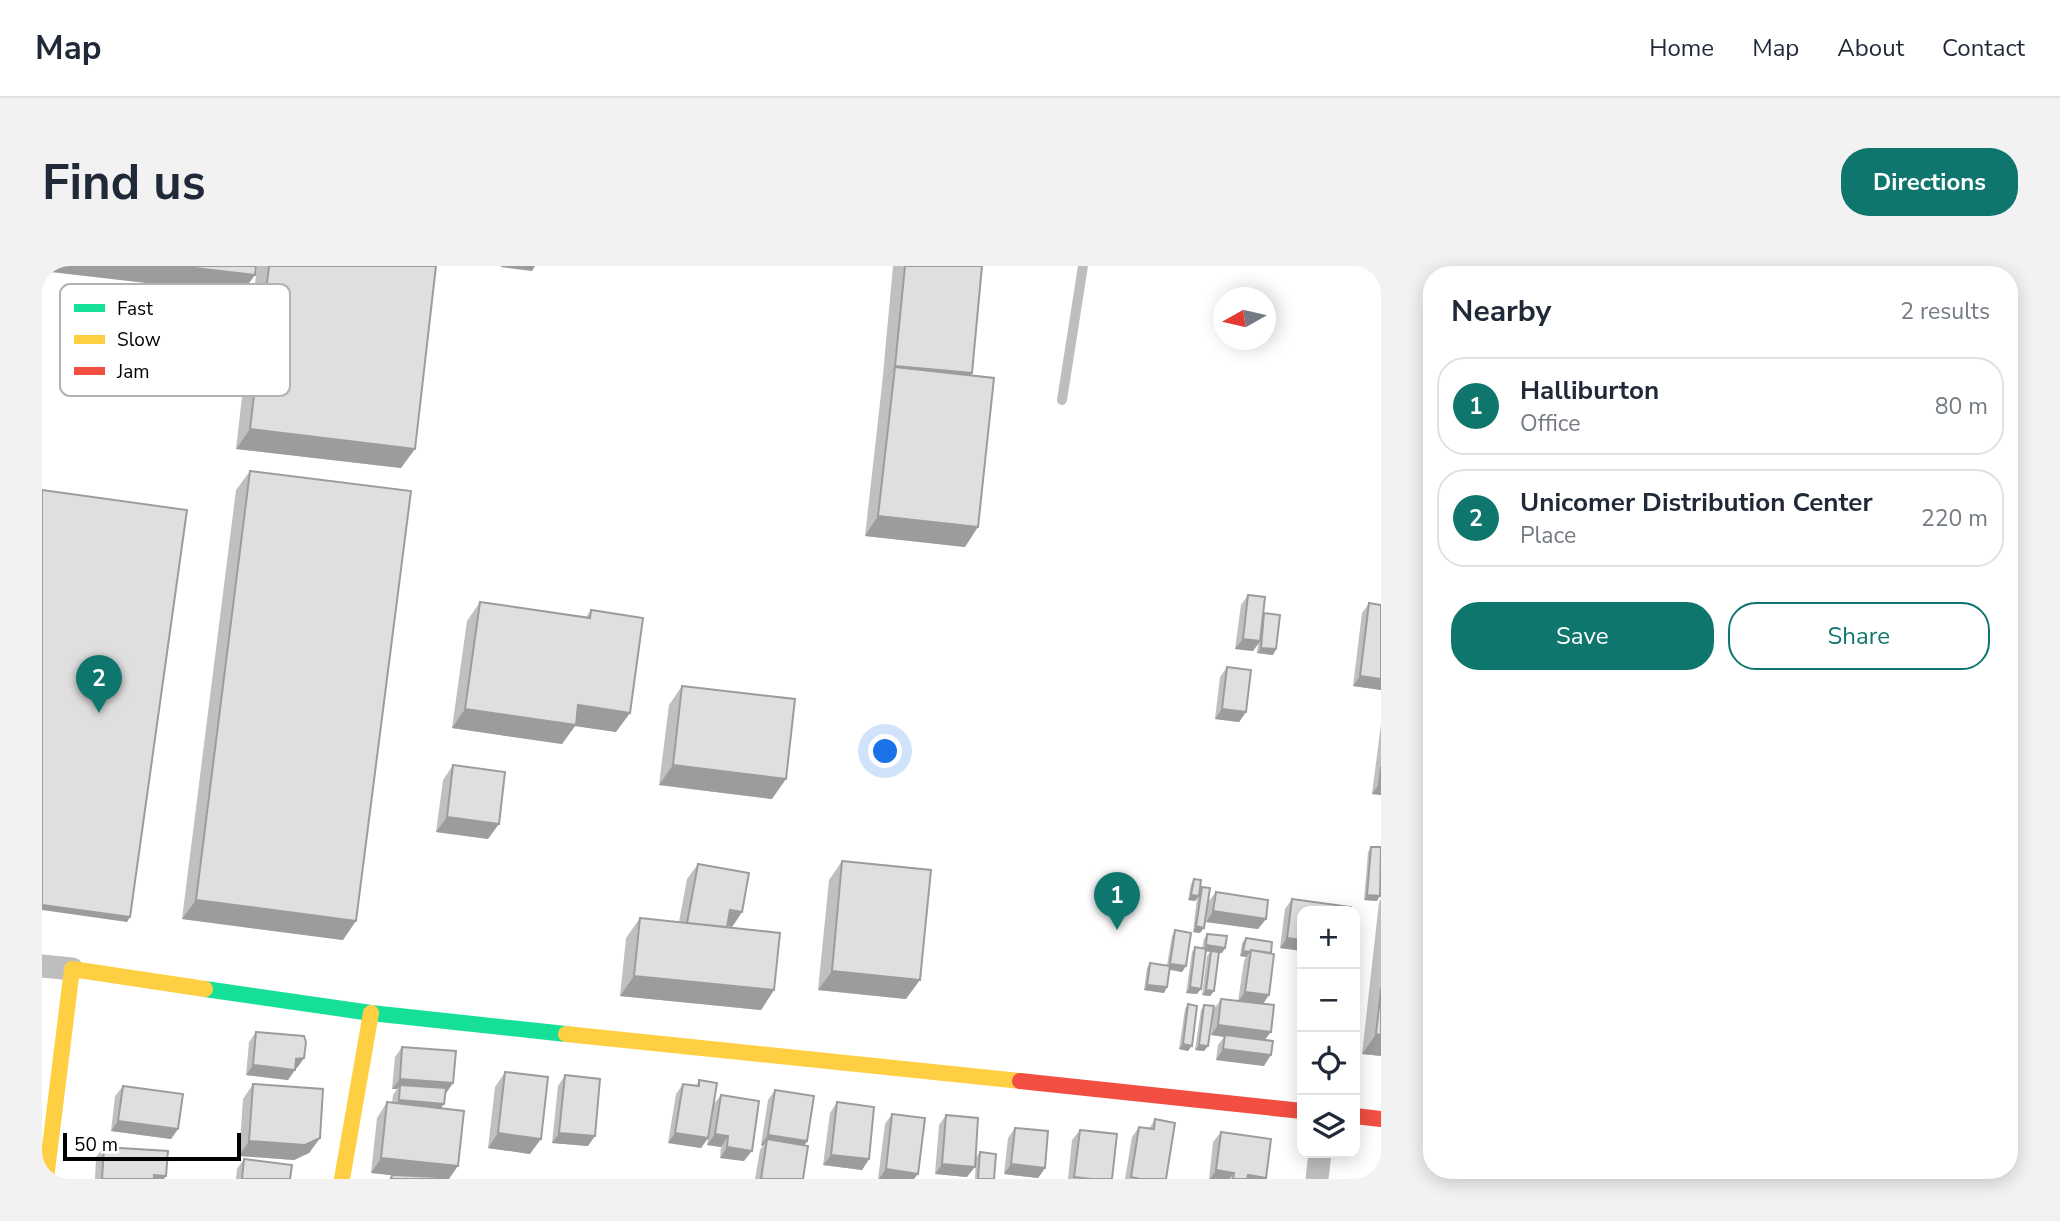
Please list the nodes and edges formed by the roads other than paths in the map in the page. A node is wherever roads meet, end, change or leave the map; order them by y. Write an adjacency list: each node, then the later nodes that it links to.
1 (1083, 266): 2 (lane)
2 (1062, 400)
3 (42, 966): 4 (street)
4 (72, 969): 5 (street); 10 (street)
5 (371, 1013): 6 (street); 11 (street)
6 (1297, 1110)
7 (1360, 1117): 8 (street)
8 (1381, 1119)
9 (1319, 1158): 12 (street)
10 (46, 1179)
11 (342, 1179)
12 (1317, 1179)

